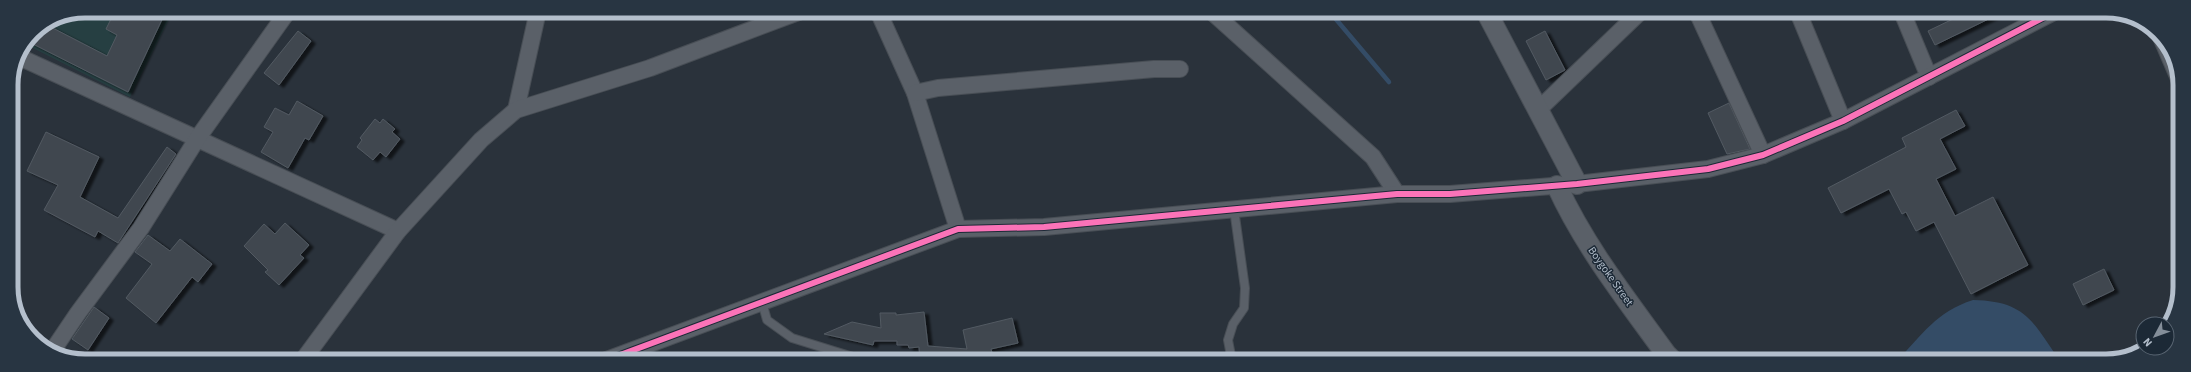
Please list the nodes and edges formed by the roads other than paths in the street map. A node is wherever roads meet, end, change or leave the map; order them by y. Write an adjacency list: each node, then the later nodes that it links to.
1 (283, 18): 21 (street)
2 (536, 18): 19 (street)
3 (783, 18): 19 (street)
4 (881, 18): 17 (street)
5 (1219, 18): 25 (street)
6 (1489, 18): 18 (street)
7 (1634, 18): 18 (street)
8 (1700, 18): 22 (street)
9 (1800, 18): 20 (street)
10 (1904, 18): 16 (street)
11 (2042, 18): 16 (street)
12 (2161, 47): 15 (lane)
13 (23, 58): 21 (street)
14 (1180, 69): 17 (street)
15 (2172, 73)
16 (1929, 77): 20 (street)
17 (915, 93): 27 (street)
18 (1539, 109): 23 (street)
19 (516, 110): 28 (street)
20 (1843, 121): 22 (street)
21 (197, 139): 28 (street); 30 (street)
22 (1763, 155): 23 (street)
23 (1577, 184): 24 (street)
24 (1557, 186): 25 (street); 35 (street, Boygoke Street)
25 (1397, 194): 26 (street)
26 (1234, 209): 27 (street); 34 (lane)
27 (958, 229): 29 (street)
28 (398, 231): 31 (street)
29 (762, 302): 32 (street); 33 (lane)
30 (55, 347)
31 (307, 354)
32 (620, 354)
33 (843, 354)
34 (1231, 354)
35 (1666, 354)

